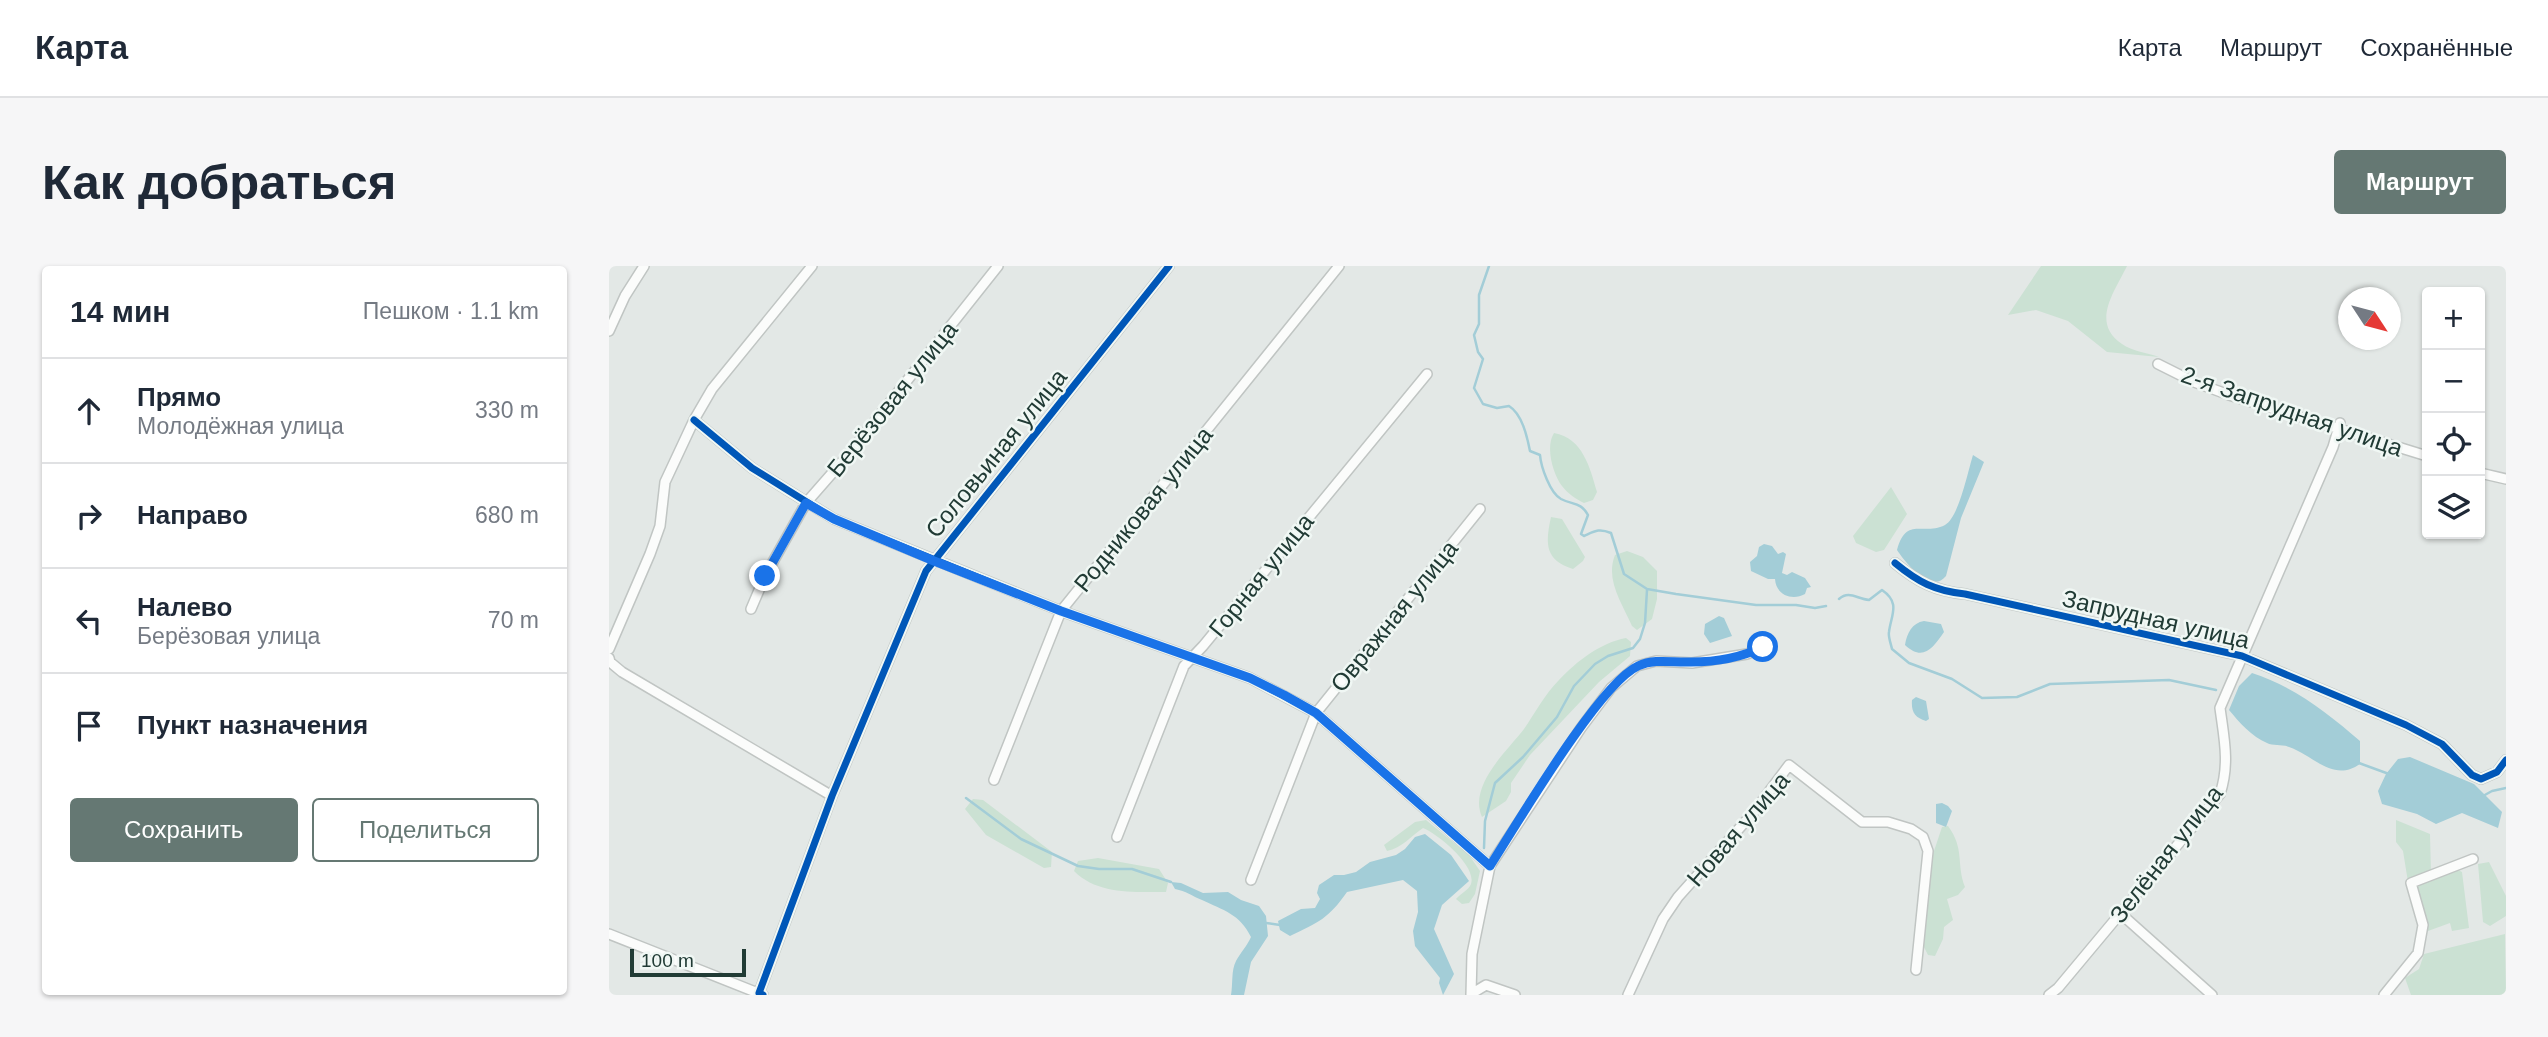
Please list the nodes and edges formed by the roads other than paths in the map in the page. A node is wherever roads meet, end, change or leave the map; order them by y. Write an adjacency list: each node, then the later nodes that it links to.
1 (643, 266): 6 (street)
2 (812, 266): 9 (street)
3 (998, 266): 14 (street, Берёзовая улица)
4 (1169, 266): 16 (street, Соловьиная улица)
5 (1339, 266): 19 (street, Родниковая улица)
6 (609, 331)
7 (2158, 364): 10 (street, 2-я Запрудная улица)
8 (1427, 373): 23 (street, Горная улица)
9 (694, 420): 14 (street); 21 (street)
10 (2339, 427): 11 (street, 2-я Запрудная улица); 22 (street, Зелёная улица)
11 (2422, 454)
12 (2485, 475): 13 (street)
13 (2506, 479)
14 (806, 503): 16 (street); 18 (street, Берёзовая улица)
15 (1480, 509): 25 (street, Овражная улица)
16 (934, 561): 19 (street); 28 (street, Соловьиная улица)
17 (1895, 563): 22 (street, Запрудная улица)
18 (751, 609)
19 (1061, 611): 23 (street); 27 (street, Родниковая улица)
20 (1763, 647): 31 (street)
21 (609, 649)
22 (2242, 656): 26 (street, Запрудная улица); 33 (street, Зелёная улица)
23 (1192, 657): 25 (street); 29 (street, Горная улица)
24 (609, 658): 28 (street)
25 (1316, 713): 31 (street); 32 (street, Овражная улица)
26 (2506, 761)
27 (994, 780)
28 (832, 796): 36 (street, Соловьиная улица)
29 (1117, 837)
30 (2473, 859): 42 (street)
31 (1490, 866): 37 (street)
32 (1251, 880)
33 (2120, 913): 40 (street, Зелёная улица); 41 (street)
34 (609, 934): 36 (street)
35 (1916, 970): 39 (street, Новая улица)
36 (761, 994)
37 (1471, 995): 38 (street)
38 (1515, 995)
39 (1628, 995)
40 (2049, 995)
41 (2212, 995)
42 (2384, 995)

